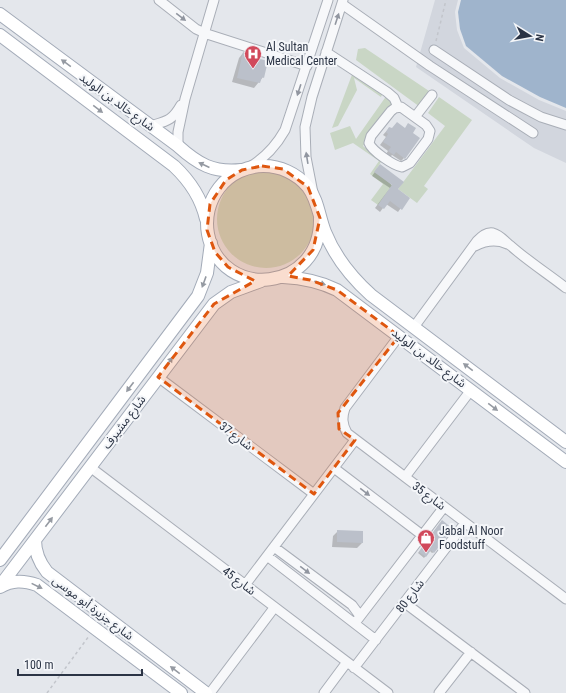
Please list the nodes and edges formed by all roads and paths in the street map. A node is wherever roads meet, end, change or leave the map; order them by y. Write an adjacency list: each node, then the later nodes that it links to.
1 (159, 0): 7 (street, one-way to 7)
2 (214, 0): 7 (street)
3 (328, 0): 13 (street)
4 (446, 0): 10 (path)
5 (343, 2): 12 (street, one-way to 5); 20 (street)
6 (0, 12): 9 (main road, شارع خالد بن الوليد)
7 (204, 33): 13 (street); 15 (street)
8 (0, 35): 11 (main road, شارع خالد بن الوليد)
9 (33, 39): 11 (main road); 19 (main road, شارع خالد بن الوليد, one-way to 9)
10 (434, 50): 18 (street)
11 (23, 51): 25 (main road, شارع خالد بن الوليد, one-way to 25)
12 (326, 52): 16 (street); 23 (street, one-way to 12)
13 (307, 66): 22 (street, one-way to 22)
14 (432, 95): 17 (street)
15 (185, 99): 19 (street); 21 (street)
16 (398, 107): 17 (street); 17 (street)
17 (416, 117)
18 (566, 125)
19 (150, 126): 21 (main road, شارع خالد بن الوليد)
20 (533, 133)
21 (178, 146): 22 (main road, شارع خالد بن الوليد, one-way to 21)
22 (246, 168): 23 (main road); 25 (main road)
23 (314, 196): 24 (main road)
24 (320, 218): 27 (main road); 30 (main road, شارع خالد بن الوليد)
25 (207, 222): 26 (main road)
26 (211, 243): 28 (main road); 47 (main road, شارع مشيرف, one-way to 47)
27 (281, 277): 28 (main road); 31 (main road, شارع خالد بن الوليد, one-way to 31)
28 (265, 280): 32 (main road, شارع مشيرف, one-way to 28)
29 (566, 288): 30 (street)
30 (414, 327): 35 (main road, شارع خالد بن الوليد, one-way to 30)
31 (399, 336): 33 (main road, شارع خالد بن الوليد); 34 (street, شارع 35)
32 (158, 377): 37 (main road, شارع مشيرف); 40 (street, شارع 37)
33 (471, 390): 36 (main road, شارع خالد بن الوليد, one-way to 36); 39 (street)
34 (352, 438): 38 (street); 39 (street, شارع 35)
35 (566, 442)
36 (566, 462)
37 (90, 468): 44 (main road, شارع مشيرف, one-way to 37); 48 (street, شارع 45)
38 (334, 468): 40 (street); 43 (street, one-way to 43)
39 (405, 477): 41 (street, شارع 35)
40 (314, 494): 45 (street)
41 (444, 507): 42 (street, شارع 35); 43 (street)
42 (465, 523): 50 (street, شارع 35); 51 (street, شارع 80)
43 (422, 535): 53 (street)
44 (35, 540): 49 (main road, شارع مشيرف); 54 (main road, شارع جزيرة أبو موسى)
45 (274, 546): 46 (street); 53 (street, one-way to 53)
46 (267, 556): 48 (street); 53 (street)
47 (0, 560)
48 (245, 585): 52 (street, شارع 45)
49 (0, 587): 55 (main road, شارع جزيرة أبو موسى, one-way to 55)
50 (566, 599)
51 (405, 603): 57 (street, شارع 80); 58 (street)
52 (274, 608): 59 (street, شارع 45); 63 (street)
53 (357, 619): 57 (street)
54 (115, 624): 56 (main road); 62 (main road, شارع جزيرة أبو موسى, one-way to 54)
55 (95, 628): 56 (main road, شارع جزيرة أبو موسى); 60 (path)
56 (106, 636): 61 (main road, شارع جزيرة أبو موسى)
57 (376, 640): 59 (street, شارع 80)
58 (471, 652): 66 (street); 67 (street)
59 (351, 665): 64 (street, شارع 80); 65 (street, شارع 45)
60 (47, 693)
61 (181, 693)
62 (206, 693)
63 (210, 693)
64 (324, 693)
65 (388, 693)
66 (439, 693)
67 (525, 693)

